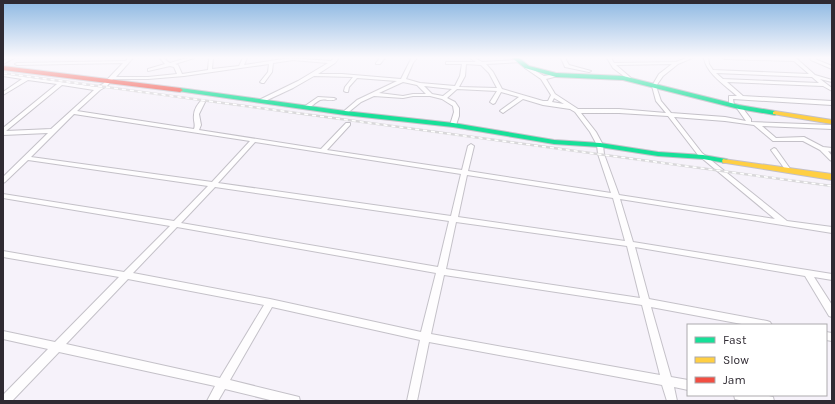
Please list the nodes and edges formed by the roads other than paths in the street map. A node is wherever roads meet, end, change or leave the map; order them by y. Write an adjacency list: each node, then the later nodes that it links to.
1 (14, 77): 20 (street)
2 (82, 77): 22 (street)
3 (113, 77): 22 (street)
4 (160, 77): 22 (street)
5 (266, 77): 25 (street)
6 (312, 77): 43 (street)
7 (355, 77): 34 (street)
8 (363, 77): 18 (street)
9 (463, 77): 30 (street)
10 (493, 77): 32 (street)
11 (548, 77): 19 (street)
12 (610, 77): 21 (street)
13 (627, 77): 21 (street)
14 (660, 77): 29 (street)
15 (718, 77): 23 (street)
16 (815, 77): 28 (street)
17 (817, 77): 24 (street)
18 (405, 78): 26 (street); 36 (street)
19 (543, 78): 38 (street)
20 (26, 79): 27 (street); 35 (street)
21 (629, 79): 29 (street)
22 (110, 80): 31 (street); 43 (street)
23 (721, 80): 28 (street); 39 (street)
24 (832, 81)
25 (262, 82)
26 (417, 83): 30 (street); 37 (street)
27 (60, 84): 31 (street); 62 (street)
28 (824, 85): 33 (street)
29 (654, 86): 49 (street); 54 (street)
30 (456, 88): 32 (street); 40 (street)
31 (98, 89): 52 (street)
32 (500, 90): 41 (street); 45 (street)
33 (832, 90)
34 (346, 91)
35 (3, 94)
36 (374, 94): 37 (street); 53 (street)
37 (430, 95): 40 (street)
38 (553, 95): 46 (street); 50 (street)
39 (741, 97): 47 (street); 49 (street)
40 (444, 98): 58 (street)
41 (521, 98): 46 (street); 51 (street)
42 (334, 99): 48 (street)
43 (261, 101): 48 (street)
44 (202, 102): 61 (street)
45 (493, 102)
46 (547, 103): 50 (street)
47 (832, 103)
48 (307, 106): 53 (street)
49 (735, 106): 55 (street); 59 (street)
50 (576, 110): 54 (street); 65 (street)
51 (503, 111)
52 (73, 112): 60 (street); 61 (street)
53 (345, 113): 58 (street)
54 (669, 115): 55 (street); 70 (street)
55 (748, 122): 57 (street)
56 (348, 124): 69 (street)
57 (756, 124): 59 (street); 66 (street)
58 (453, 125): 65 (street)
59 (831, 126)
60 (53, 131): 62 (street); 71 (street)
61 (196, 131): 63 (street)
62 (3, 132)
63 (254, 140): 69 (street); 77 (street)
64 (471, 146): 74 (street)
65 (600, 146): 70 (street); 79 (street)
66 (822, 149): 68 (street); 72 (street)
67 (774, 150): 73 (street)
68 (832, 150)
69 (322, 151): 74 (street)
70 (703, 157): 73 (street); 81 (street)
71 (27, 158): 76 (street); 77 (street)
72 (832, 159)
73 (789, 171): 75 (street)
74 (464, 173): 79 (street); 80 (street)
75 (832, 177)
76 (3, 181)
77 (214, 184): 80 (street); 82 (street)
78 (3, 196): 82 (street)
79 (616, 196): 81 (street); 84 (street)
80 (453, 219): 84 (street); 86 (street)
81 (786, 223): 83 (street)
82 (175, 224): 86 (street); 88 (street)
83 (832, 230)
84 (630, 244): 87 (street); 90 (street)
85 (3, 254): 88 (street)
86 (441, 271): 90 (street); 95 (street)
87 (808, 274): 89 (street); 92 (street)
88 (126, 275): 91 (street); 96 (street)
89 (832, 277)
90 (646, 302): 93 (street); 97 (street)
91 (270, 303): 95 (street); 98 (street)
92 (832, 313)
93 (762, 324)
94 (3, 335): 96 (street)
95 (425, 337): 97 (street); 104 (street)
96 (56, 347): 98 (street); 101 (street)
97 (667, 380): 99 (street); 105 (street)
98 (222, 383): 102 (street); 103 (street)
99 (687, 384)
100 (744, 396): 106 (street)
101 (5, 401)
102 (212, 401)
103 (295, 401)
104 (412, 401)
105 (672, 401)
106 (769, 401)

